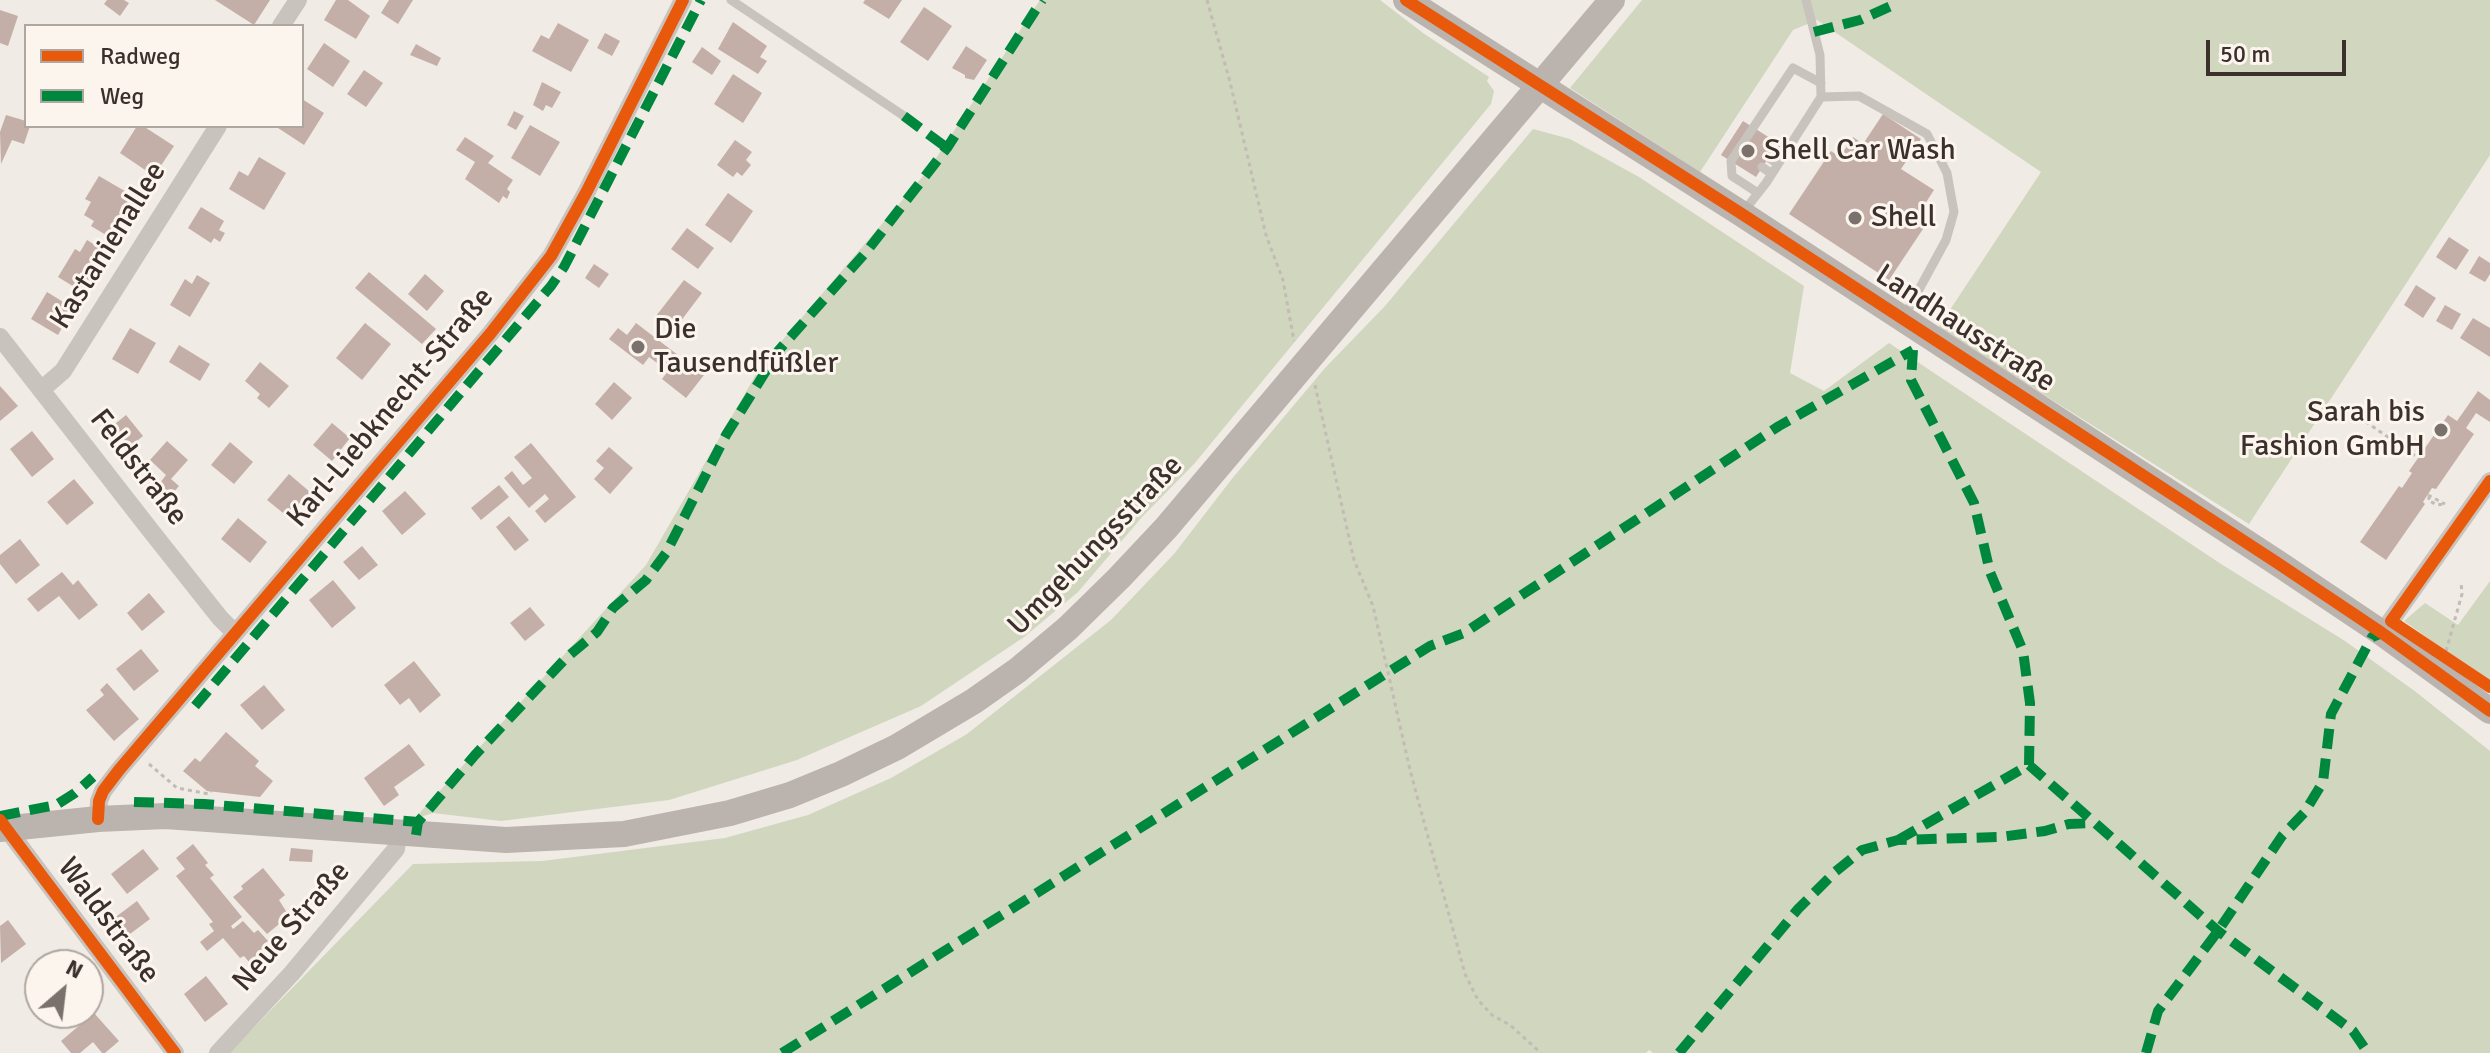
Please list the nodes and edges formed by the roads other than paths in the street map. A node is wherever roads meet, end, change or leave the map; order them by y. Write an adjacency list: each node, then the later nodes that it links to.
1 (298, 0): 7 (street)
2 (683, 0): 22 (street, Karl-Liebknecht-Straße)
3 (731, 0): 11 (lane)
4 (1406, 0): 9 (main road, Landhausstraße)
5 (1612, 0): 9 (main road, Umgehungsstraße)
6 (1806, 0): 8 (lane)
7 (282, 24)
8 (1821, 83): 10 (lane); 17 (lane)
9 (1539, 87): 17 (main road, Landhausstraße); 27 (main road, Umgehungsstraße)
10 (1821, 97): 14 (lane); 18 (lane)
11 (904, 116)
12 (217, 128): 20 (street, Kastanienallee)
13 (1771, 153): 14 (lane)
14 (1782, 159): 16 (lane)
15 (1762, 167): 16 (lane)
16 (1772, 174): 17 (lane)
17 (1750, 204): 18 (main road, Landhausstraße)
18 (1913, 334): 23 (main road, Landhausstraße)
19 (0, 337): 20 (street, Feldstraße)
20 (41, 390): 22 (street, Feldstraße)
21 (2490, 481): 23 (street)
22 (234, 632): 25 (street, Karl-Liebknecht-Straße)
23 (2382, 633): 24 (main road, Landhausstraße)
24 (2490, 711)
25 (98, 819): 26 (main road); 27 (main road)
26 (2, 826): 28 (street, Waldstraße)
27 (398, 833): 29 (street, Neue Straße)
28 (175, 1053)
29 (218, 1053)

